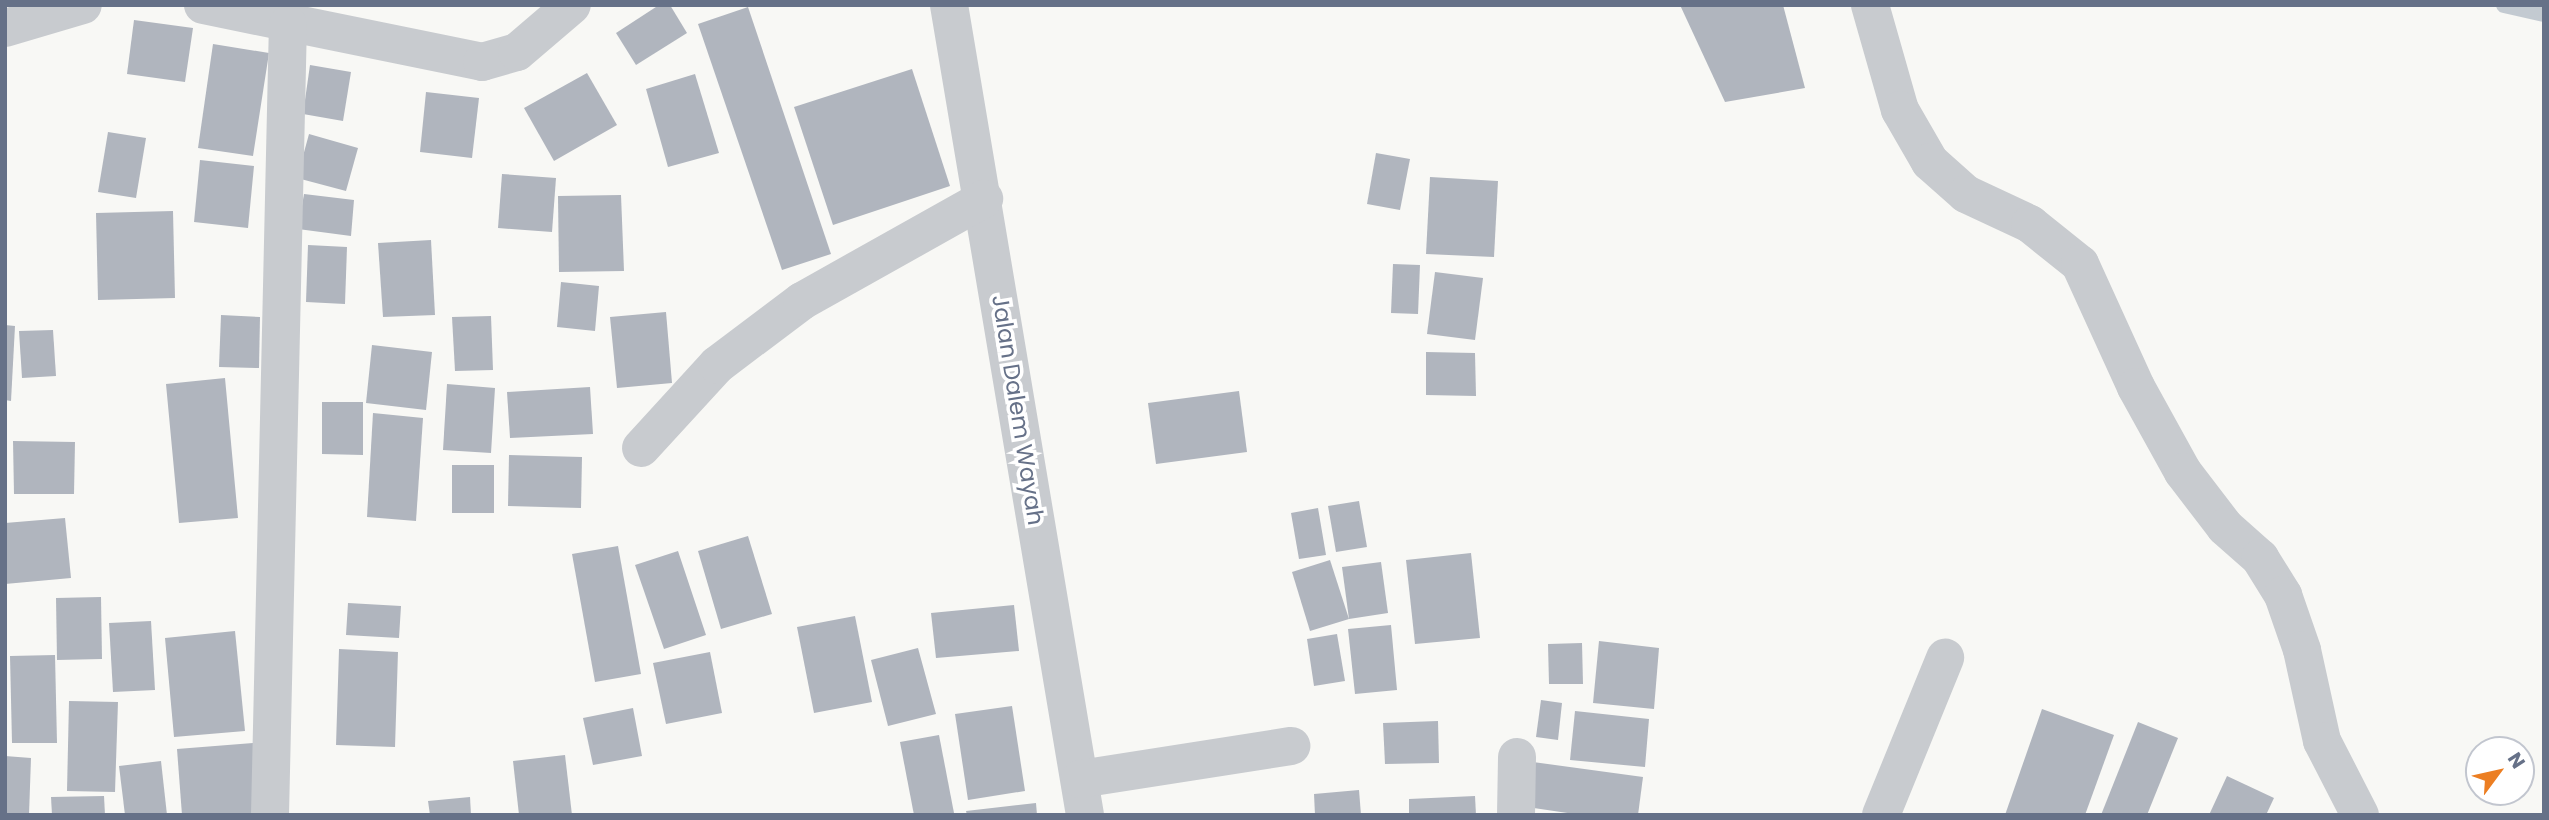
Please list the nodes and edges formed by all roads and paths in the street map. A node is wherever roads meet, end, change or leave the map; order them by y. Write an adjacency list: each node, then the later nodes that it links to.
1 (83, 5): 7 (street)
2 (203, 5): 6 (street)
3 (572, 5): 6 (street)
4 (949, 5): 8 (street, Jalan Dalem Wayah)
5 (1870, 5): 17 (street)
6 (288, 24): 14 (street)
7 (5, 28)
8 (984, 199): 9 (street); 13 (street, Jalan Dalem Wayah)
9 (641, 448)
10 (1945, 658): 16 (street)
11 (1291, 746): 13 (street)
12 (1517, 757): 15 (street)
13 (1082, 797)
14 (270, 815)
15 (1516, 815)
16 (1881, 815)
17 (2360, 815)

